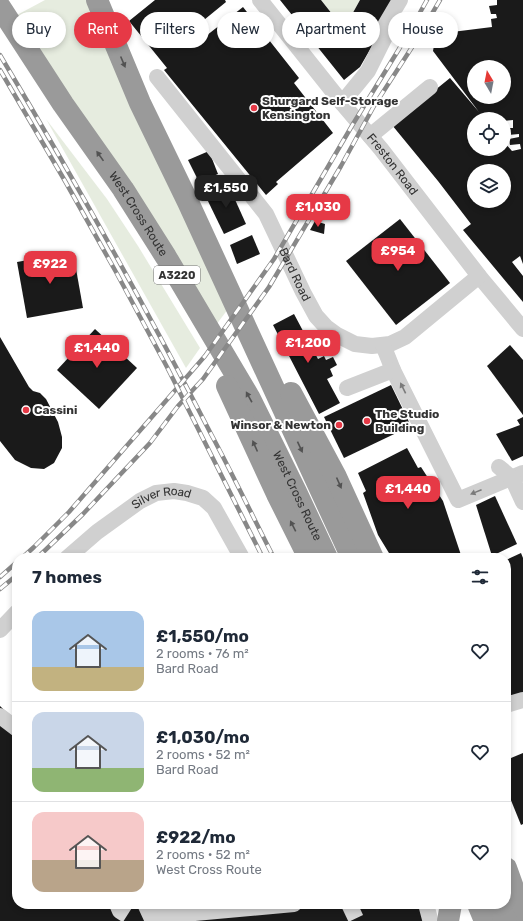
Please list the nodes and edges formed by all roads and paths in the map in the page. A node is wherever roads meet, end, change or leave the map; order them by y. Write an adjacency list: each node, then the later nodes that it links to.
1 (97, 0): 9 (highway, West Cross Route / A3220, one-way to 9)
2 (260, 0): 7 (street, Freston Road)
3 (400, 0): 7 (street)
4 (0, 7): 10 (highway, West Cross Route / A3220, one-way to 4)
5 (157, 76): 13 (street, Bard Road)
6 (430, 87): 8 (street)
7 (342, 103): 8 (street, Freston Road)
8 (370, 136): 11 (street, Freston Road)
9 (188, 202): 23 (highway, West Cross Route / A3220, one-way to 23); 24 (highway, A3220, one-way to 24)
10 (166, 257): 21 (highway, A3220, one-way to 10); 22 (highway, West Cross Route / A3220, one-way to 10)
11 (479, 276): 12 (street, Freston Road); 13 (street, Bard Road)
12 (523, 329)
13 (383, 345): 14 (street)
14 (393, 370): 15 (street); 17 (street, one-way to 14)
15 (347, 388)
16 (499, 467): 17 (street)
17 (517, 475): 18 (street)
18 (523, 502)
19 (73, 553): 20 (street, Silver Road)
20 (238, 553)
21 (306, 553)
22 (325, 553)
23 (350, 553)
24 (370, 553)
25 (12, 617): 26 (street)
26 (0, 630)
27 (523, 700): 28 (street)
28 (511, 704)
29 (0, 716): 30 (street)
30 (12, 725)
31 (511, 892): 38 (highway)
32 (147, 909): 33 (street)
33 (239, 909)
34 (444, 909): 37 (highway)
35 (480, 909): 39 (highway)
36 (506, 909): 38 (highway)
37 (435, 915)
38 (516, 915)
39 (485, 921)

